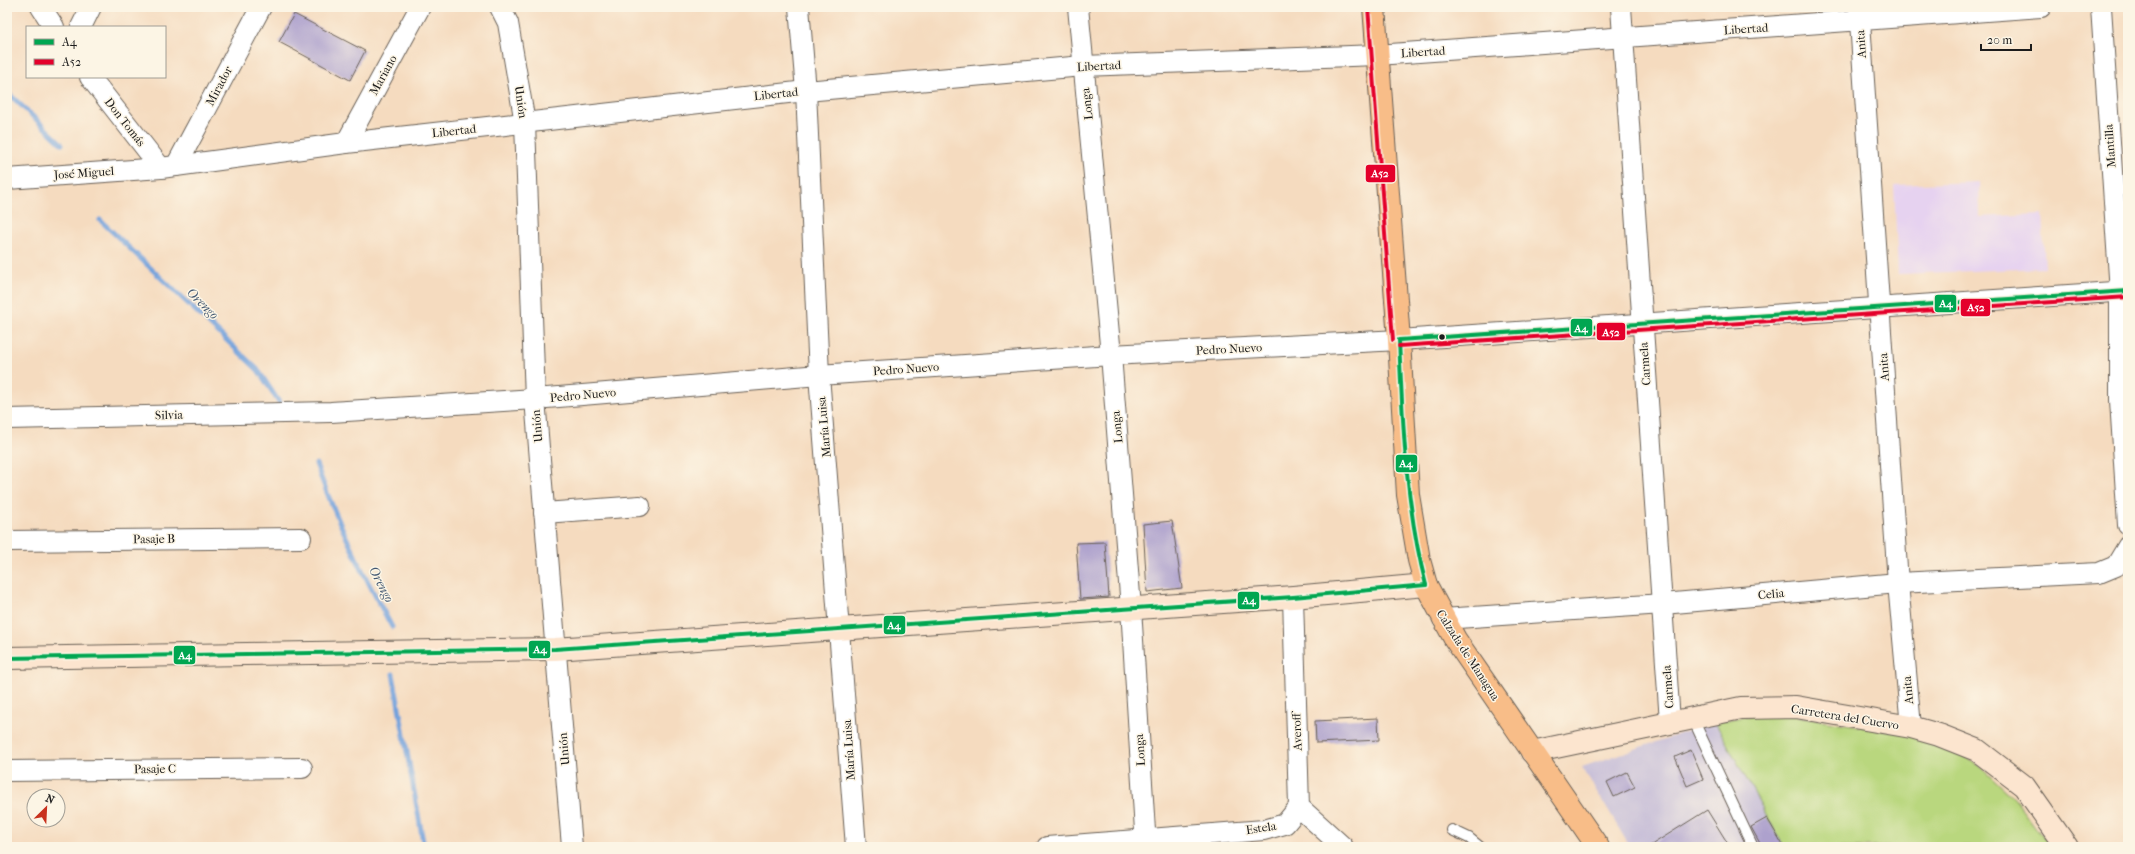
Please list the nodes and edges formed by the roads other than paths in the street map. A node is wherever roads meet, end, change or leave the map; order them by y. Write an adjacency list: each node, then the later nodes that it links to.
1 (41, 7): 13 (street)
2 (91, 7): 14 (street)
3 (261, 7): 22 (street, Mirador)
4 (420, 7): 21 (street, Mariano)
5 (500, 7): 20 (street, Unión)
6 (799, 7): 19 (street, María Luisa)
7 (1078, 7): 17 (street, Longa)
8 (1374, 7): 16 (main road, Calzada de Managua)
9 (1621, 7): 15 (street, Carmela)
10 (2041, 7): 12 (street, Libertad)
11 (2101, 7): 24 (street, Mantilla)
12 (1859, 14): 15 (street, Libertad); 25 (street, Anita)
13 (53, 26)
14 (81, 26)
15 (1623, 38): 16 (street, Libertad); 26 (street, Carmela)
16 (1378, 55): 17 (street, Libertad); 27 (main road, Calzada de Managua)
17 (1083, 66): 19 (street, Libertad); 28 (street, Longa)
18 (91, 78): 22 (street, Don Tomás)
19 (806, 91): 20 (street, Libertad); 29 (street, María Luisa)
20 (524, 123): 21 (street, Libertad); 30 (street, Unión)
21 (346, 143): 22 (street, Libertad)
22 (168, 167): 23 (street, José Miguel)
23 (7, 179)
24 (2124, 292): 25 (street, Pedro Nuevo); 35 (street, Mantilla)
25 (1880, 307): 26 (street, Pedro Nuevo); 39 (street, Anita)
26 (1642, 323): 27 (street, Pedro Nuevo); 42 (street, Carmela)
27 (1399, 340): 28 (street, Pedro Nuevo); 40 (main road, Calzada de Managua)
28 (1111, 355): 29 (street, Pedro Nuevo); 43 (street, Longa)
29 (819, 375): 30 (street, Pedro Nuevo); 45 (street, María Luisa)
30 (535, 399): 31 (street, Pedro Nuevo); 34 (street, Unión)
31 (331, 412): 32 (street, Silvia)
32 (7, 419)
33 (640, 506): 34 (street)
34 (544, 513): 46 (street, Unión)
35 (2128, 525)
36 (301, 538): 37 (street, Pasaje B)
37 (7, 541)
38 (2128, 546): 39 (street, Celia)
39 (1898, 583): 42 (street, Celia); 50 (street, Anita)
40 (1426, 585): 41 (street); 44 (main road, Calzada de Managua)
41 (1293, 597): 43 (street); 54 (street, Averoff)
42 (1663, 604): 44 (street, Celia); 49 (street, Carmela)
43 (1132, 608): 45 (street); 56 (street, Longa)
44 (1443, 619): 51 (main road, Calzada de Managua)
45 (840, 630): 46 (street); 58 (street, María Luisa)
46 (555, 649): 47 (street); 57 (street, Unión)
47 (7, 658)
48 (1692, 717): 49 (street, Carretera del Cuervo); 50 (street, Carretera del Cuervo); 63 (lane)
49 (1670, 722): 51 (street, Carretera del Cuervo)
50 (1911, 727): 64 (street, Carretera del Cuervo)
51 (1532, 752): 62 (main road, Calzada de Managua)
52 (302, 768): 53 (street, Pasaje C)
53 (7, 771)
54 (1299, 807): 56 (street, Estela); 60 (street)
55 (1452, 830): 61 (lane)
56 (1146, 843): 59 (street, Estela)
57 (572, 847)
58 (856, 847)
59 (1047, 847)
60 (1343, 847)
61 (1480, 847)
62 (1598, 847)
63 (1753, 847)
64 (2067, 847)

